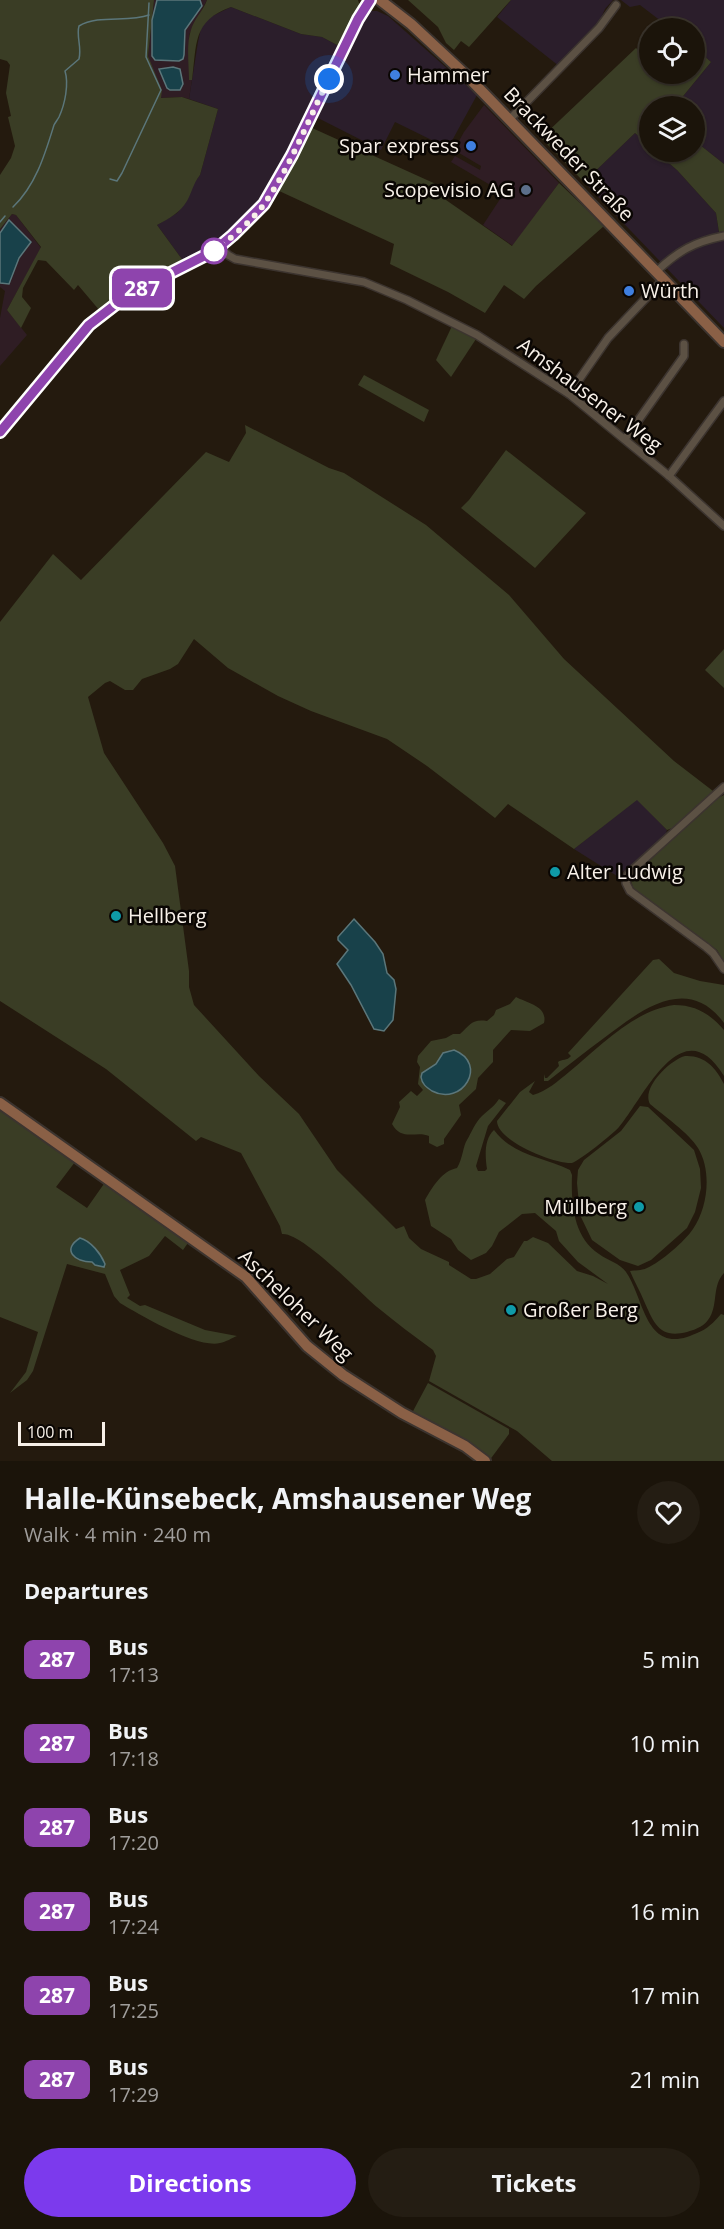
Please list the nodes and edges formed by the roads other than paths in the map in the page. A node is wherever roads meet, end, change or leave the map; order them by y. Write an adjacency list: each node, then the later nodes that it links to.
1 (370, 0): 8 (street)
2 (380, 0): 5 (street, Brackweder Straße)
3 (394, 0): 5 (street)
4 (616, 5): 6 (street)
5 (411, 24): 6 (street, Brackweder Straße)
6 (510, 119): 9 (street, Brackweder Straße)
7 (724, 236): 9 (street)
8 (220, 247): 12 (street, Amshausener Weg); 14 (street)
9 (660, 275): 10 (street, Brackweder Straße); 12 (street)
10 (724, 342)
11 (684, 344): 15 (street)
12 (569, 394): 15 (street, Amshausener Weg)
13 (724, 400): 16 (street)
14 (0, 432)
15 (626, 439): 16 (street, Amshausener Weg)
16 (669, 476): 17 (street, Amshausener Weg)
17 (724, 526)
18 (724, 787): 19 (street)
19 (724, 969)
20 (0, 1103): 21 (street, Ascheloher Weg)
21 (485, 1461)

